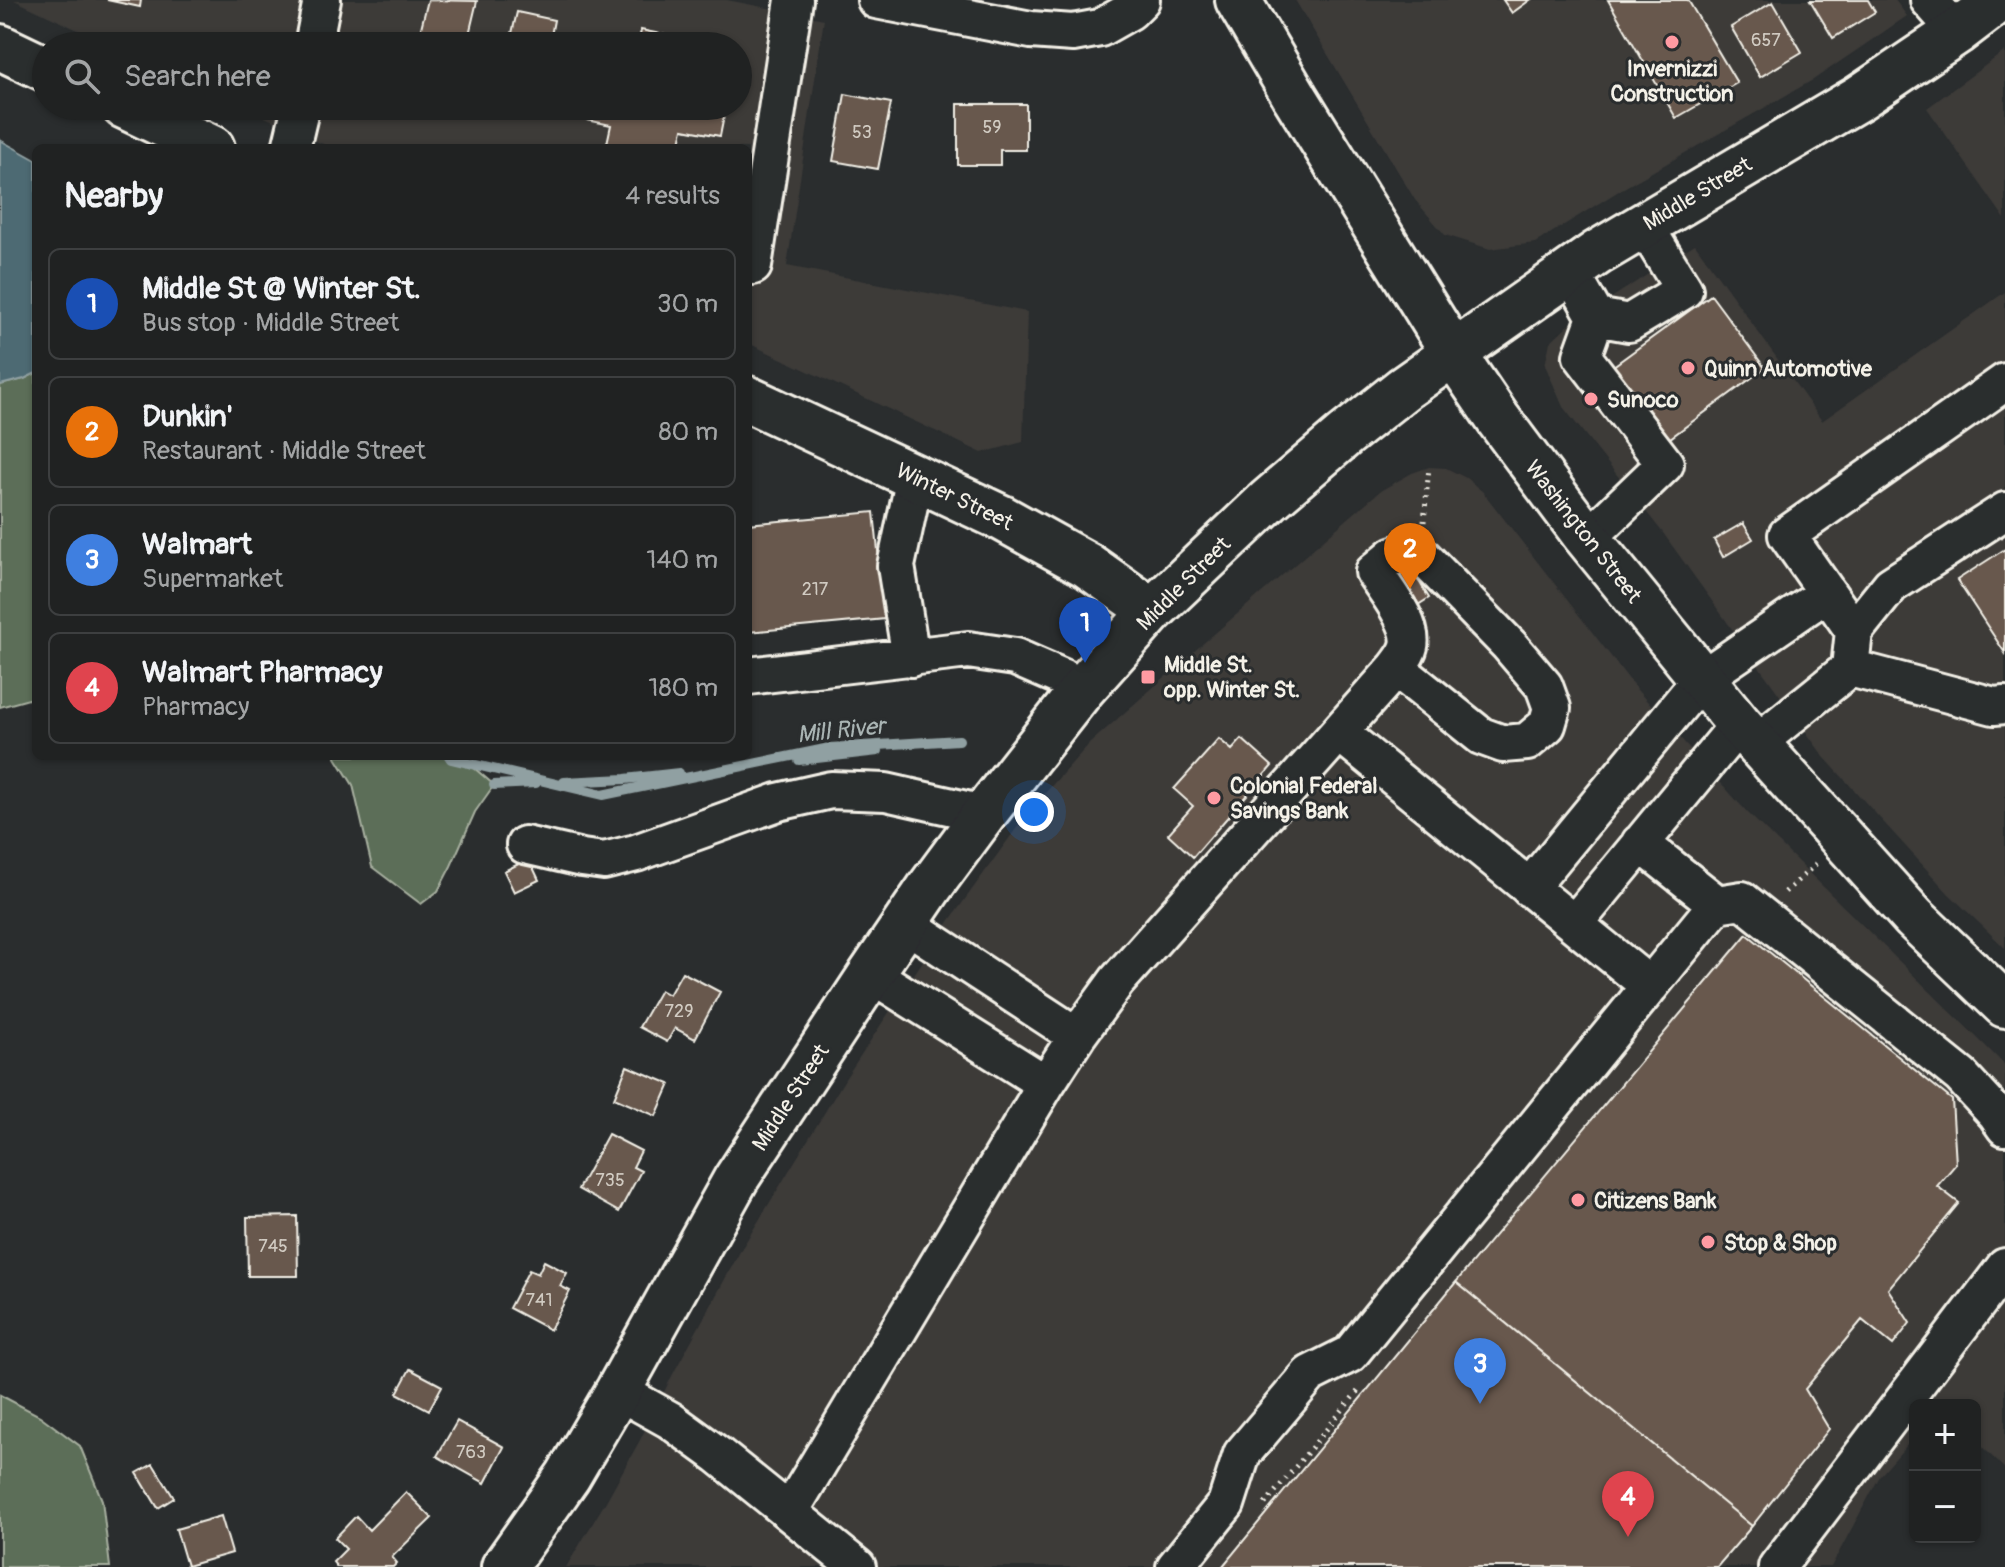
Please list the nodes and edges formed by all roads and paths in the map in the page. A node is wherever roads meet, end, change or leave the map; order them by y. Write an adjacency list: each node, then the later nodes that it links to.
1 (320, 0): 8 (street)
2 (794, 0): 16 (street)
3 (876, 0): 6 (street)
4 (1999, 0): 7 (main road, Middle Street)
5 (1251, 5): 19 (main road, Washington Street)
6 (1135, 6)
7 (1943, 16): 15 (main road, Middle Street)
8 (315, 32)
9 (0, 47): 10 (main road)
10 (32, 62)
11 (153, 120): 13 (main road)
12 (298, 120): 14 (street)
13 (204, 144)
14 (292, 144)
15 (1644, 225): 17 (main road, Middle Street); 18 (street)
16 (752, 265)
17 (1570, 271): 18 (street); 19 (main road, Middle Street)
18 (1596, 317): 26 (street)
19 (1454, 354): 26 (main road, Washington Street); 28 (main road, Middle Street)
20 (2005, 382): 27 (street)
21 (752, 401): 23 (main road, Winter Street)
22 (1429, 467): 25 (path)
23 (915, 477): 28 (main road, Winter Street); 30 (street)
24 (2005, 511): 29 (street)
25 (1424, 524)
26 (1588, 538): 34 (main road, Washington Street)
27 (1827, 593): 29 (street); 34 (street)
28 (1152, 611): 35 (main road, Middle Street)
29 (1854, 631): 32 (street)
30 (911, 658): 33 (street); 35 (street)
31 (1396, 668): 31 (street); 37 (street)
32 (1850, 668): 36 (street); 38 (street)
33 (752, 676)
34 (1701, 679): 38 (main road, Washington Street); 42 (street)
35 (1084, 687): 39 (main road, Middle Street)
36 (2005, 705)
37 (1340, 733): 42 (street); 49 (street)
38 (1748, 734): 40 (street); 48 (main road, Washington Street)
39 (984, 814): 41 (street); 45 (main road, Middle Street)
40 (1640, 843): 43 (street); 44 (street)
41 (525, 845)
42 (1529, 888): 44 (street)
43 (1717, 904): 47 (street); 51 (street)
44 (1575, 923): 47 (street)
45 (906, 924): 46 (main road, Middle Street); 49 (street)
46 (871, 974): 50 (street); 53 (main road, Middle Street)
47 (1650, 986): 57 (street)
48 (2005, 1005)
49 (1077, 1036): 50 (street)
50 (1046, 1084): 54 (street)
51 (2005, 1127)
52 (2005, 1267): 58 (street)
53 (618, 1391): 54 (street); 55 (main road, Middle Street)
54 (790, 1511): 56 (street)
55 (504, 1567)
56 (857, 1567)
57 (1175, 1567)
58 (1777, 1567)

